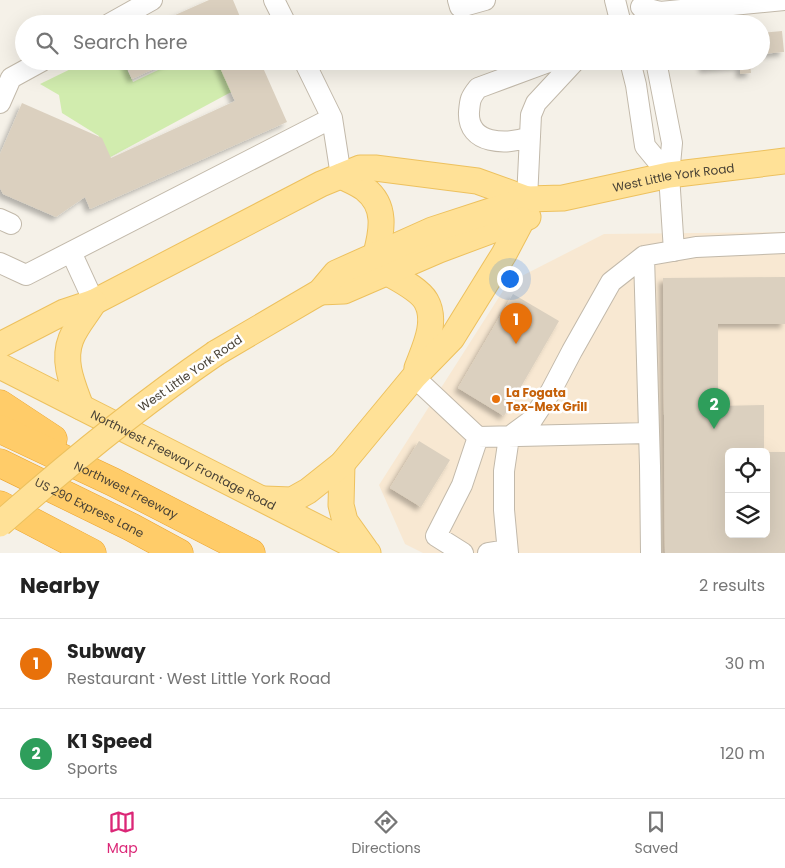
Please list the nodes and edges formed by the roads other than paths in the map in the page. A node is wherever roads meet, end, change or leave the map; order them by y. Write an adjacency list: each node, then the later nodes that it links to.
1 (152, 0): 8 (street)
2 (274, 0): 9 (street)
3 (458, 0): 4 (street)
4 (485, 0)
5 (615, 0): 10 (street)
6 (785, 0): 7 (street)
7 (641, 10)
8 (126, 15)
9 (282, 15)
10 (619, 15)
11 (26, 70): 17 (street)
12 (308, 70): 18 (street)
13 (543, 70): 19 (street)
14 (552, 70): 19 (street)
15 (632, 70): 22 (street)
16 (658, 70): 22 (street)
17 (0, 103)
18 (332, 118): 21 (street); 26 (street)
19 (530, 137): 23 (street)
20 (785, 161): 22 (main road, West Little York Road)
21 (341, 176): 23 (main road); 29 (main road); 30 (main road)
22 (670, 176): 23 (main road, West Little York Road); 25 (street)
23 (525, 209): 29 (main road, West Little York Road); 33 (main road)
24 (785, 243): 25 (street)
25 (674, 251): 27 (street)
26 (71, 252): 28 (street); 30 (street)
27 (644, 256): 37 (street); 39 (street)
28 (0, 263)
29 (381, 263): 33 (main road); 45 (main road, West Little York Road, bridge)
30 (94, 302): 31 (main road); 35 (main road)
31 (0, 345)
32 (0, 366): 35 (main road, Northwest Freeway Frontage Road)
33 (414, 377): 38 (street); 41 (main road)
34 (0, 404): 42 (highway)
35 (81, 407): 43 (main road, Northwest Freeway Frontage Road)
36 (0, 429): 42 (highway, Northwest Freeway)
37 (649, 433): 39 (street); 52 (street)
38 (478, 437): 39 (street); 51 (street)
39 (509, 437): 46 (street)
40 (0, 463): 48 (highway, US 290 Express Lane)
41 (342, 464): 43 (main road); 50 (main road)
42 (113, 482): 49 (highway, Northwest Freeway)
43 (260, 499): 50 (main road, Northwest Freeway Frontage Road)
44 (0, 506): 47 (highway)
45 (0, 524)
46 (501, 552)
47 (92, 553)
48 (179, 553)
49 (252, 553)
50 (368, 553)
51 (463, 553)
52 (651, 553)

